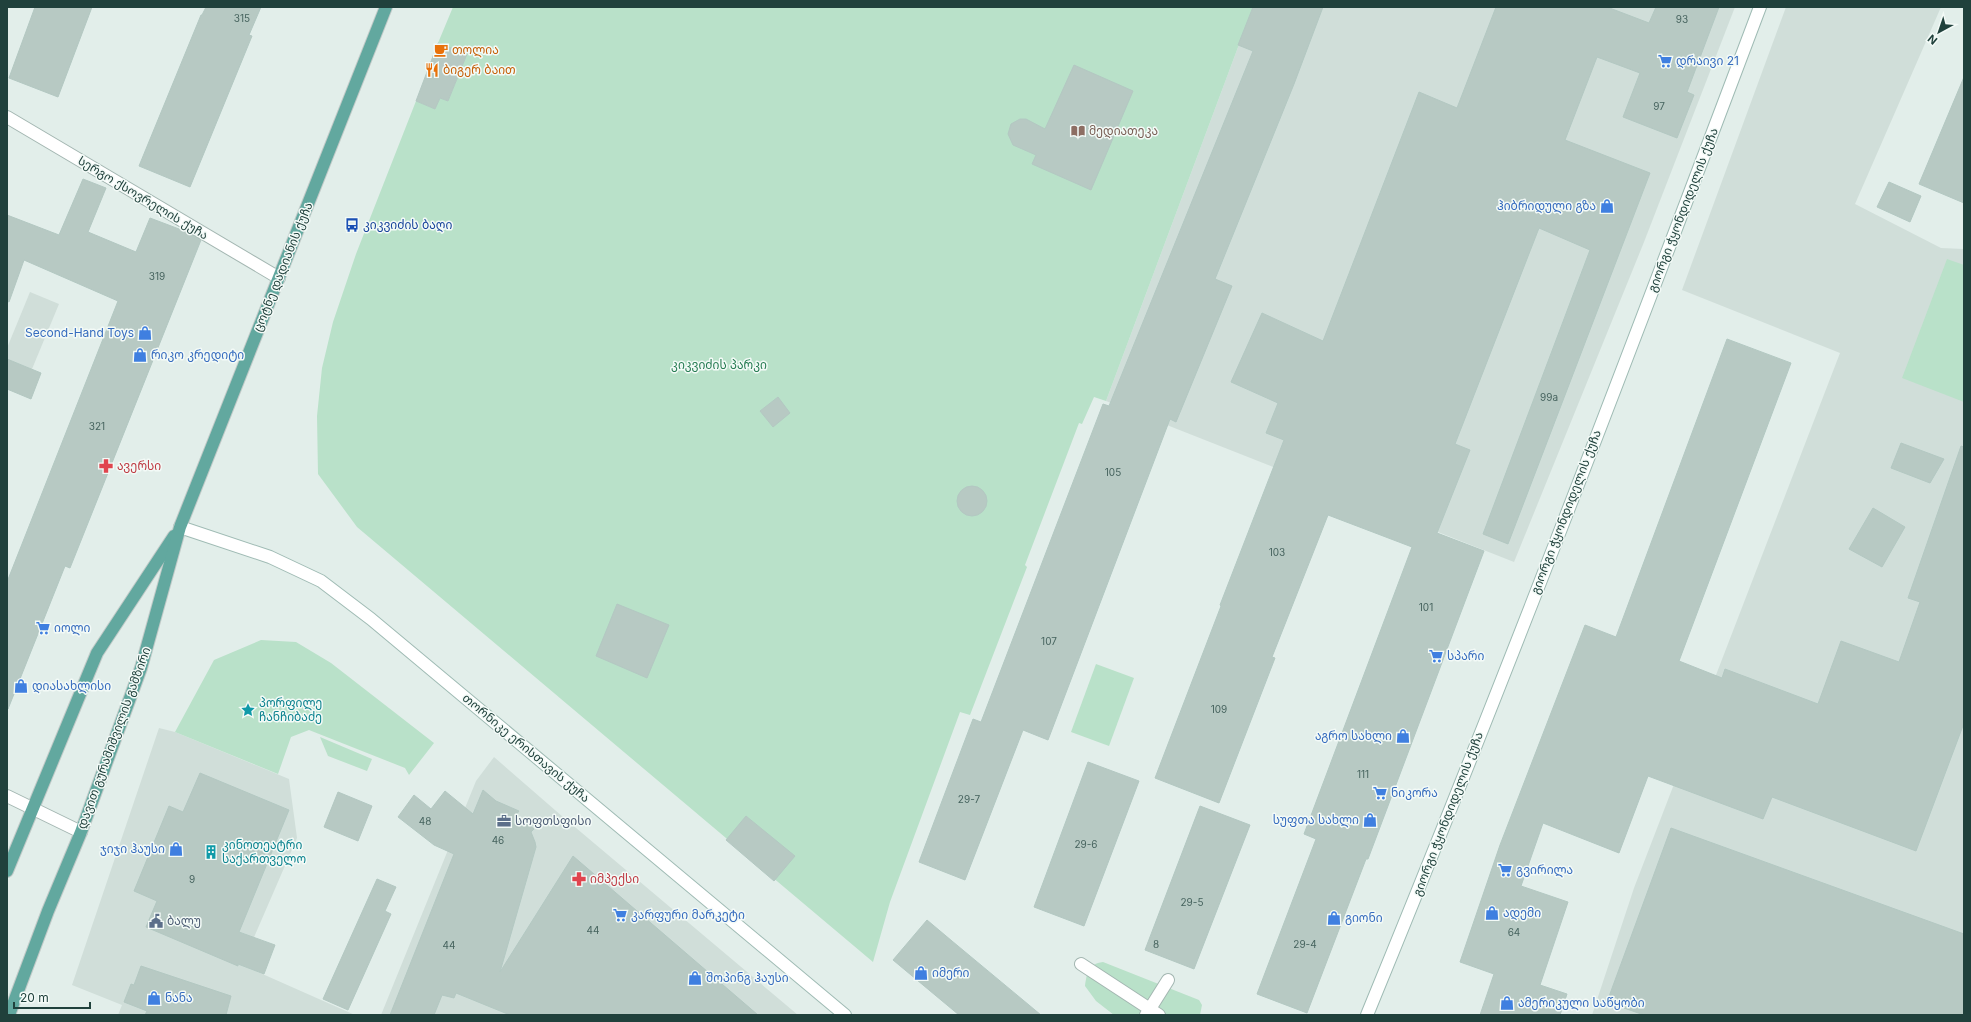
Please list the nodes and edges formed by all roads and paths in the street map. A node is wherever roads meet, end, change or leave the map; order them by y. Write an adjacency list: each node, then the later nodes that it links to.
1 (386, 7): 4 (main road, ცოტნე დადიანის ქუჩა)
2 (1760, 7): 15 (street, გიორგი ჭყონდიდელის ქუჩა)
3 (7, 117): 4 (street, სერგო ქსოვრელის ქუჩა)
4 (279, 278): 5 (main road, ცოტნე დადიანის ქუჩა)
5 (180, 527): 7 (main road); 8 (main road, დავით გურამიშვილის გამზირი); 14 (street, თორნიკე ერისთავის ქუჩა)
6 (7, 796): 7 (street)
7 (34, 808): 8 (street); 9 (main road)
8 (81, 832): 13 (main road, დავით გურამიშვილის გამზირი)
9 (7, 871)
10 (1081, 964): 12 (street)
11 (1168, 980): 12 (street)
12 (1151, 1013)
13 (8, 1015)
14 (845, 1015)
15 (1367, 1015)

